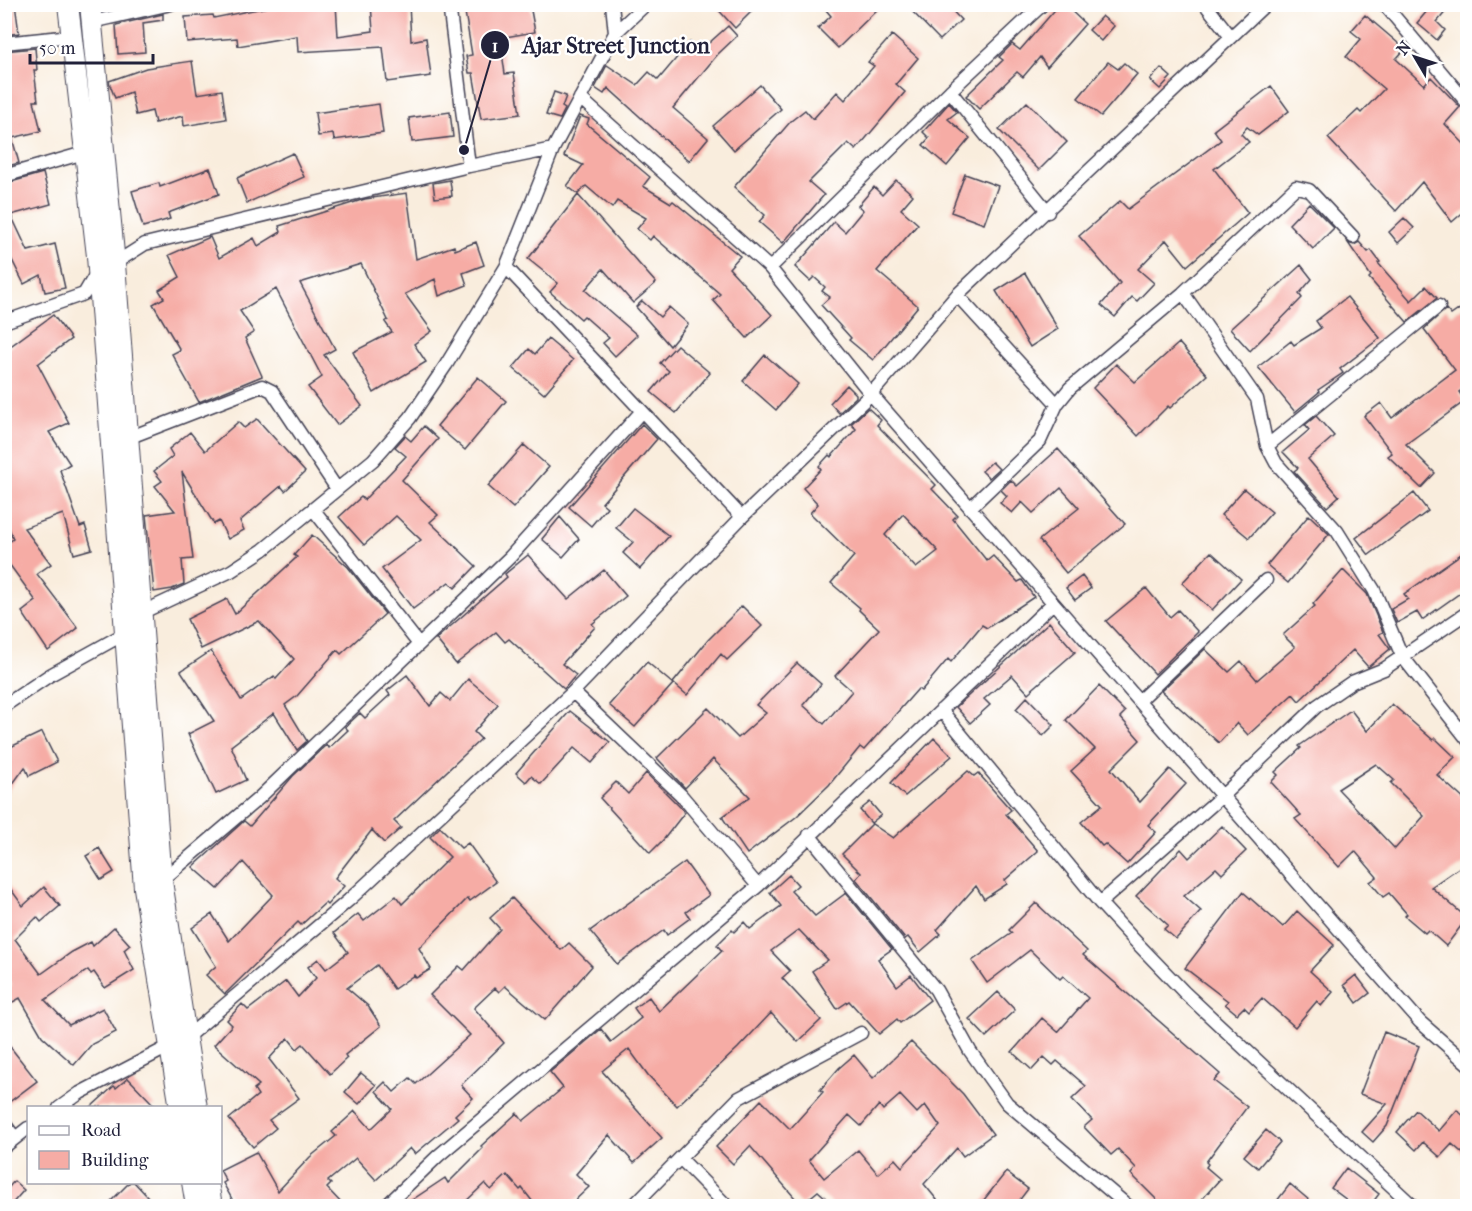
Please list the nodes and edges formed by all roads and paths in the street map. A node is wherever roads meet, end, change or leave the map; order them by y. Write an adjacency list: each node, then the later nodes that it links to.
1 (68, 4): 12 (main road)
2 (171, 4): 10 (street)
3 (449, 4): 20 (street)
4 (612, 4): 11 (street)
5 (646, 4): 11 (street)
6 (1043, 4): 15 (street)
7 (1205, 4): 13 (street)
8 (1266, 4): 13 (street)
9 (1384, 4): 17 (street)
10 (91, 13): 24 (main road)
11 (615, 33): 16 (street)
12 (71, 36): 14 (street); 19 (main road)
13 (1231, 37): 22 (street)
14 (4, 43)
15 (950, 91): 22 (street); 26 (street)
16 (580, 98): 18 (street); 26 (street)
17 (1467, 105)
18 (553, 149): 20 (street); 25 (street)
19 (84, 153): 21 (street); 24 (main road)
20 (469, 166): 24 (street)
21 (4, 176)
22 (1048, 212): 28 (street)
23 (1353, 237): 27 (street)
24 (107, 267): 30 (street); 34 (main road); 44 (main road)
25 (506, 267): 33 (street); 36 (street)
26 (770, 268): 31 (street)
27 (1183, 293): 32 (street); 35 (street)
28 (957, 295): 31 (street); 32 (street)
29 (1439, 306): 35 (street)
30 (4, 322)
31 (871, 394): 37 (street); 39 (street)
32 (1057, 404): 37 (street)
33 (641, 412): 39 (street); 45 (street)
34 (128, 438): 36 (street); 42 (main road)
35 (1267, 446): 46 (street)
36 (338, 489): 38 (street)
37 (970, 508): 41 (street)
38 (313, 509): 42 (street); 45 (street)
39 (742, 517): 47 (street)
40 (1266, 580): 48 (street)
41 (1053, 603): 48 (street); 50 (street)
42 (143, 612): 54 (main road)
43 (1467, 612): 46 (street)
44 (124, 634): 49 (street); 54 (main road)
45 (418, 643): 54 (street)
46 (1402, 656): 51 (street); 52 (street)
47 (573, 692): 55 (street); 58 (street)
48 (1139, 700): 52 (street)
49 (4, 706)
50 (941, 710): 53 (street); 56 (street)
51 (1467, 740)
52 (1222, 796): 56 (street); 59 (street)
53 (809, 835): 55 (street); 75 (street)
54 (153, 885): 58 (main road)
55 (758, 886): 72 (street)
56 (1100, 903): 76 (street)
57 (861, 1033): 67 (street)
58 (179, 1041): 60 (street); 61 (main road); 62 (main road)
59 (1467, 1064)
60 (60, 1106)
61 (180, 1106)
62 (197, 1106)
63 (4, 1123): 65 (street)
64 (27, 1129): 65 (street)
65 (15, 1138): 66 (street)
66 (4, 1147)
67 (680, 1158): 73 (street); 74 (street)
68 (192, 1184): 70 (main road)
69 (208, 1184): 71 (main road)
70 (196, 1206)
71 (212, 1206)
72 (386, 1206)
73 (633, 1206)
74 (727, 1206)
75 (1128, 1206)
76 (1413, 1206)

